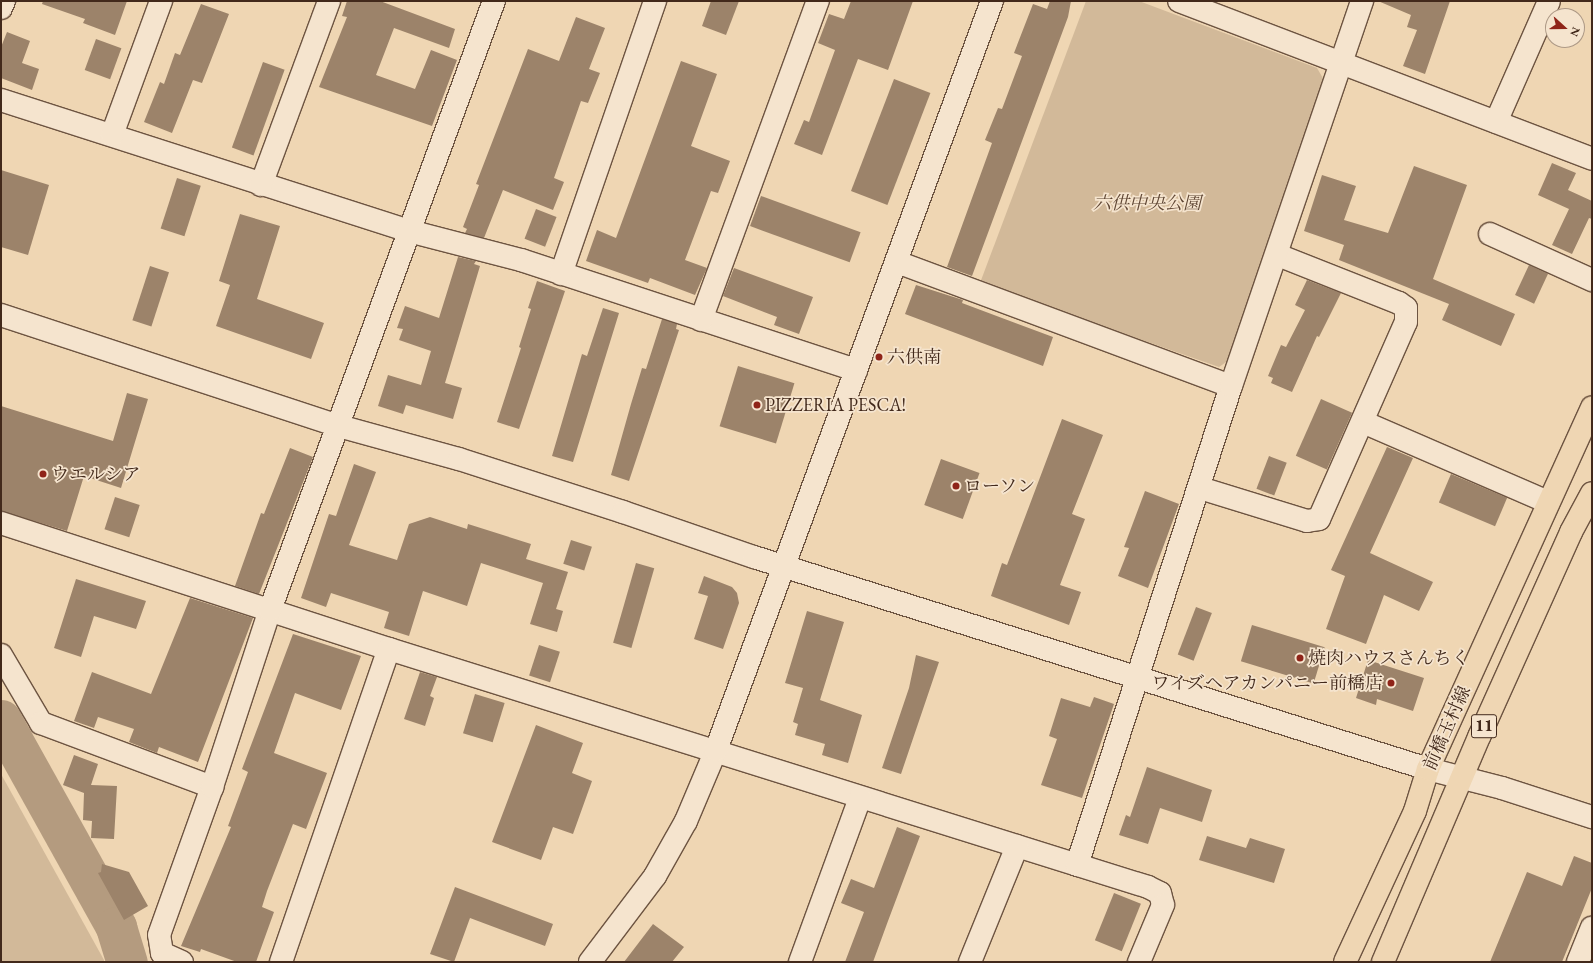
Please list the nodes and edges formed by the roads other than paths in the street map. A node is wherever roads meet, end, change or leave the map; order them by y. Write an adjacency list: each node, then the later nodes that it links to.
1 (4, 1): 11 (street)
2 (161, 1): 15 (street)
3 (329, 1): 17 (street)
4 (494, 1): 18 (street)
5 (655, 1): 22 (street)
6 (818, 1): 25 (street)
7 (992, 1): 21 (street)
8 (1362, 1): 12 (street)
9 (1549, 1): 14 (street)
10 (1193, 3): 12 (street)
11 (1, 8)
12 (1338, 63): 14 (street); 20 (street)
13 (1, 100): 15 (street)
14 (1496, 122): 16 (street)
15 (112, 136): 17 (street)
16 (1592, 159)
17 (261, 185): 18 (street)
18 (409, 231): 22 (street); 30 (street)
19 (1490, 234): 23 (street)
20 (1278, 254): 27 (street); 29 (street)
21 (897, 262): 26 (street); 27 (street)
22 (561, 274): 25 (street)
23 (1592, 280)
24 (1, 316): 30 (street)
25 (700, 320): 26 (street)
26 (856, 370): 35 (street)
27 (1231, 386): 31 (street)
28 (1592, 408): 33 (main road, 前橋玉村線 / 11)
29 (1363, 422): 31 (street); 33 (street)
30 (339, 426): 35 (street); 36 (street)
31 (1200, 488): 39 (street)
32 (1592, 493): 42 (main road, 前橋玉村線 / 11)
33 (1548, 502): 41 (main road, 前橋玉村線 / 11)
34 (1, 523): 36 (street)
35 (783, 566): 39 (street); 40 (street)
36 (270, 610): 37 (street); 43 (street)
37 (390, 649): 40 (street); 50 (street)
38 (1, 656): 43 (street)
39 (1139, 679): 41 (street); 47 (street)
40 (716, 750): 44 (street); 51 (street)
41 (1428, 770): 42 (street); 55 (main road, 前橋玉村線 / 11)
42 (1460, 778): 45 (street); 56 (main road, 前橋玉村線 / 11)
43 (212, 787): 49 (street)
44 (860, 798): 46 (street); 52 (street)
45 (1592, 817)
46 (1017, 846): 47 (street); 53 (street)
47 (1077, 865): 54 (street)
48 (1592, 928): 57 (street)
49 (182, 962)
50 (281, 962)
51 (590, 962)
52 (800, 962)
53 (970, 962)
54 (1139, 962)
55 (1345, 962)
56 (1383, 962)
57 (1578, 962)

